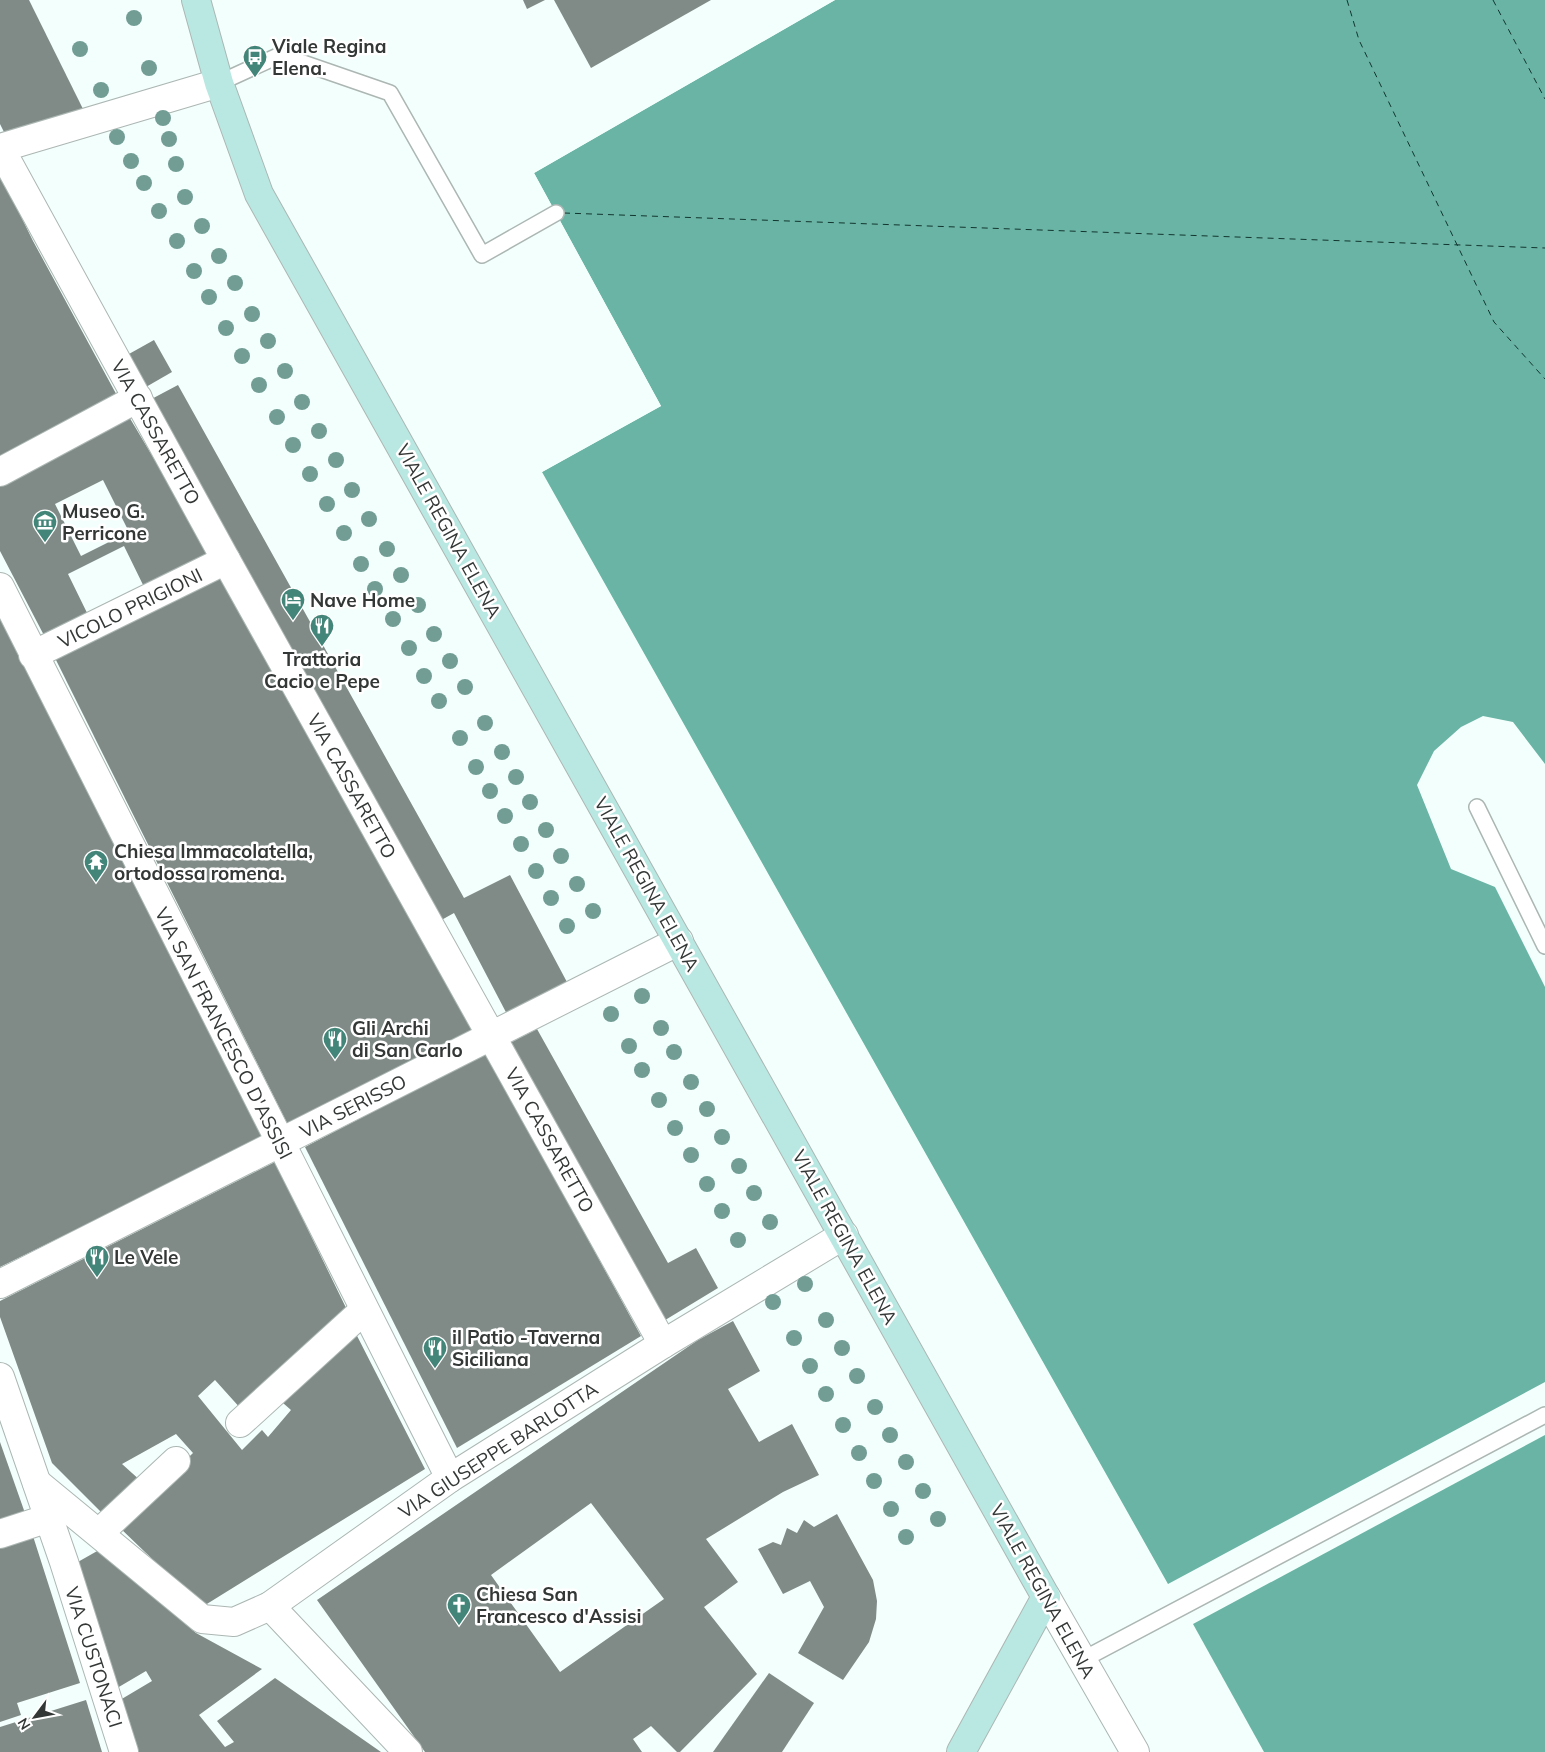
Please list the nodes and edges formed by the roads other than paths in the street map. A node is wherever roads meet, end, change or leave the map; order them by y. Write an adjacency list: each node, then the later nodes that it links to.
1 (196, 0): 2 (street, VIALE REGINA ELENA)
2 (219, 83): 3 (street); 4 (lane); 11 (street, VIALE REGINA ELENA)
3 (0, 148): 5 (street, VIA CASSARETTO)
4 (556, 213)
5 (138, 398): 6 (street); 7 (street, VIA CASSARETTO)
6 (0, 472)
7 (226, 560): 9 (street, VICOLO PRIGIONI); 13 (street, VIA CASSARETTO)
8 (0, 587): 9 (street, VIA SAN FRANCESCO D'ASSISI)
9 (33, 655): 14 (street, VIA SAN FRANCESCO D'ASSISI)
10 (1478, 807): 12 (lane)
11 (679, 941): 13 (street, VIA SERISSO); 15 (street, VIALE REGINA ELENA)
12 (1545, 946)
13 (492, 1036): 14 (street, VIA SERISSO); 18 (street, VIA CASSARETTO)
14 (280, 1143): 16 (street, VIA SERISSO); 17 (street, VIA SAN FRANCESCO D'ASSISI)
15 (844, 1235): 18 (street, VIA GIUSEPPE BARLOTTA); 28 (street, VIALE REGINA ELENA)
16 (0, 1284)
17 (364, 1310): 21 (street); 23 (street, VIA SAN FRANCESCO D'ASSISI)
18 (663, 1344): 23 (street, VIA GIUSEPPE BARLOTTA)
19 (0, 1377): 24 (street, VIA CUSTONACI)
20 (1545, 1415): 30 (lane)
21 (240, 1423)
22 (176, 1461): 26 (street)
23 (450, 1478): 29 (street, VIA GIUSEPPE BARLOTTA)
24 (37, 1483): 25 (street, VIA CUSTONACI); 26 (street)
25 (49, 1518): 27 (street); 31 (street, VIA CUSTONACI)
26 (99, 1533): 29 (street, VIA GIUSEPPE BARLOTTA)
27 (0, 1534)
28 (1046, 1597): 30 (street, VIALE REGINA ELENA); 33 (street)
29 (270, 1606): 32 (street)
30 (1082, 1660): 34 (street, VIALE REGINA ELENA)
31 (124, 1752)
32 (408, 1752)
33 (961, 1752)
34 (1135, 1752)

